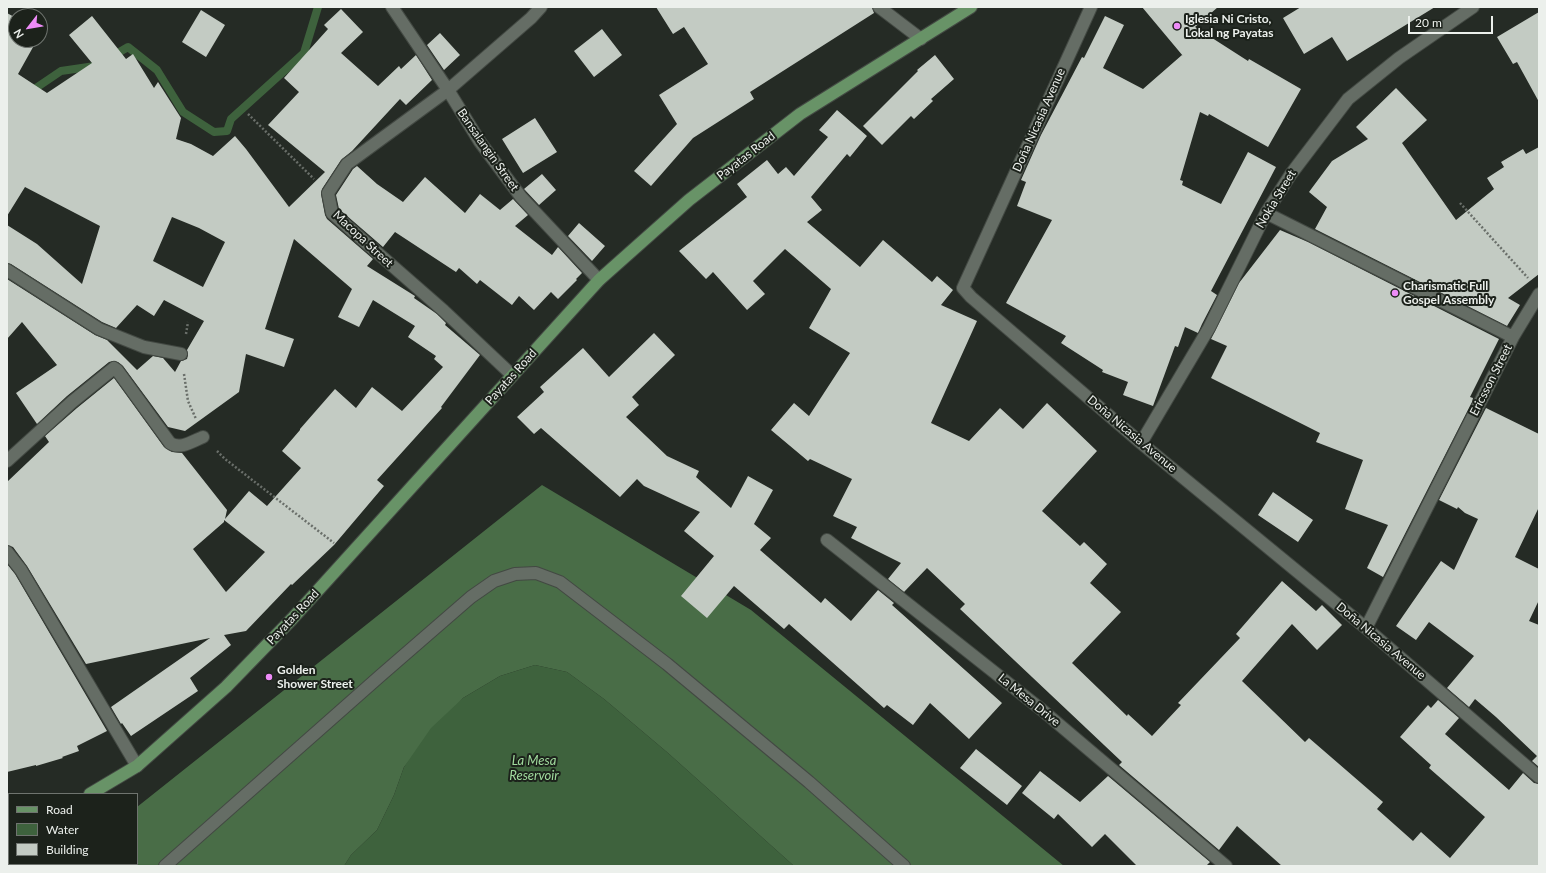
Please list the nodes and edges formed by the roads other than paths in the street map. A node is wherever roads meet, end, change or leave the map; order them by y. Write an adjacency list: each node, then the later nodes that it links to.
1 (392, 7): 8 (street, Bansalangin Street)
2 (542, 7): 8 (street)
3 (879, 7): 7 (street)
4 (971, 7): 7 (main road, Payatas Road)
5 (1091, 7): 17 (street, Doña Nicasia Avenue)
6 (1473, 7): 9 (street, Nokia Street)
7 (921, 39): 11 (main road, Payatas Road)
8 (448, 90): 11 (street, Bansalangin Street); 15 (street, Macopa Street)
9 (1266, 213): 13 (street, Ericsson Street); 17 (street, Nokia Street)
10 (7, 270): 14 (street)
11 (599, 280): 15 (main road, Payatas Road)
12 (1539, 294): 13 (street)
13 (1513, 337): 21 (street, Ericsson Street)
14 (181, 354)
15 (512, 375): 22 (main road, Payatas Road)
16 (203, 437): 18 (street)
17 (1141, 443): 21 (street, Doña Nicasia Avenue)
18 (7, 461)
19 (827, 540): 27 (street, La Mesa Drive)
20 (7, 552): 22 (street)
21 (1366, 628): 23 (street, Doña Nicasia Avenue)
22 (136, 766): 24 (main road, Payatas Road)
23 (1539, 777)
24 (92, 793)
25 (165, 866): 26 (street)
26 (904, 866)
27 (1226, 866)

